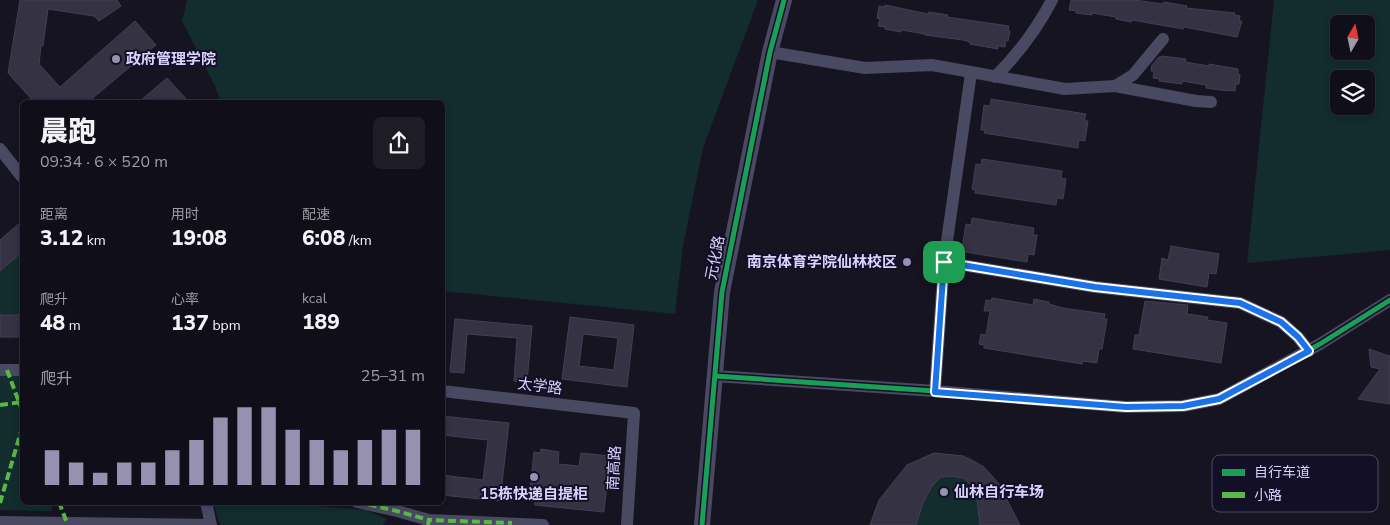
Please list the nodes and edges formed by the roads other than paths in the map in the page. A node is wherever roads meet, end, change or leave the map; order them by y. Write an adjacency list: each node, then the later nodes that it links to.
1 (784, 0): 4 (street, 元化路)
2 (1052, 0): 6 (street)
3 (1164, 39): 7 (street)
4 (770, 52): 5 (street); 16 (street, 元化路)
5 (971, 73): 6 (street); 11 (street)
6 (995, 77): 7 (street)
7 (1115, 86): 8 (street)
8 (1211, 102)
9 (0, 149): 10 (street)
10 (20, 174)
11 (944, 262): 13 (street); 18 (street)
12 (1390, 300): 13 (street)
13 (1309, 351): 18 (street)
14 (0, 370): 15 (street)
15 (20, 370)
16 (715, 376): 18 (street); 27 (street, 元化路)
17 (445, 391): 19 (street, 太学路)
18 (935, 392)
19 (634, 413): 26 (street, 南高路)
20 (207, 505): 24 (street)
21 (372, 505): 23 (street)
22 (0, 522): 24 (street)
23 (429, 522): 25 (street)
24 (211, 525)
25 (543, 525)
26 (628, 525)
27 (702, 525)

